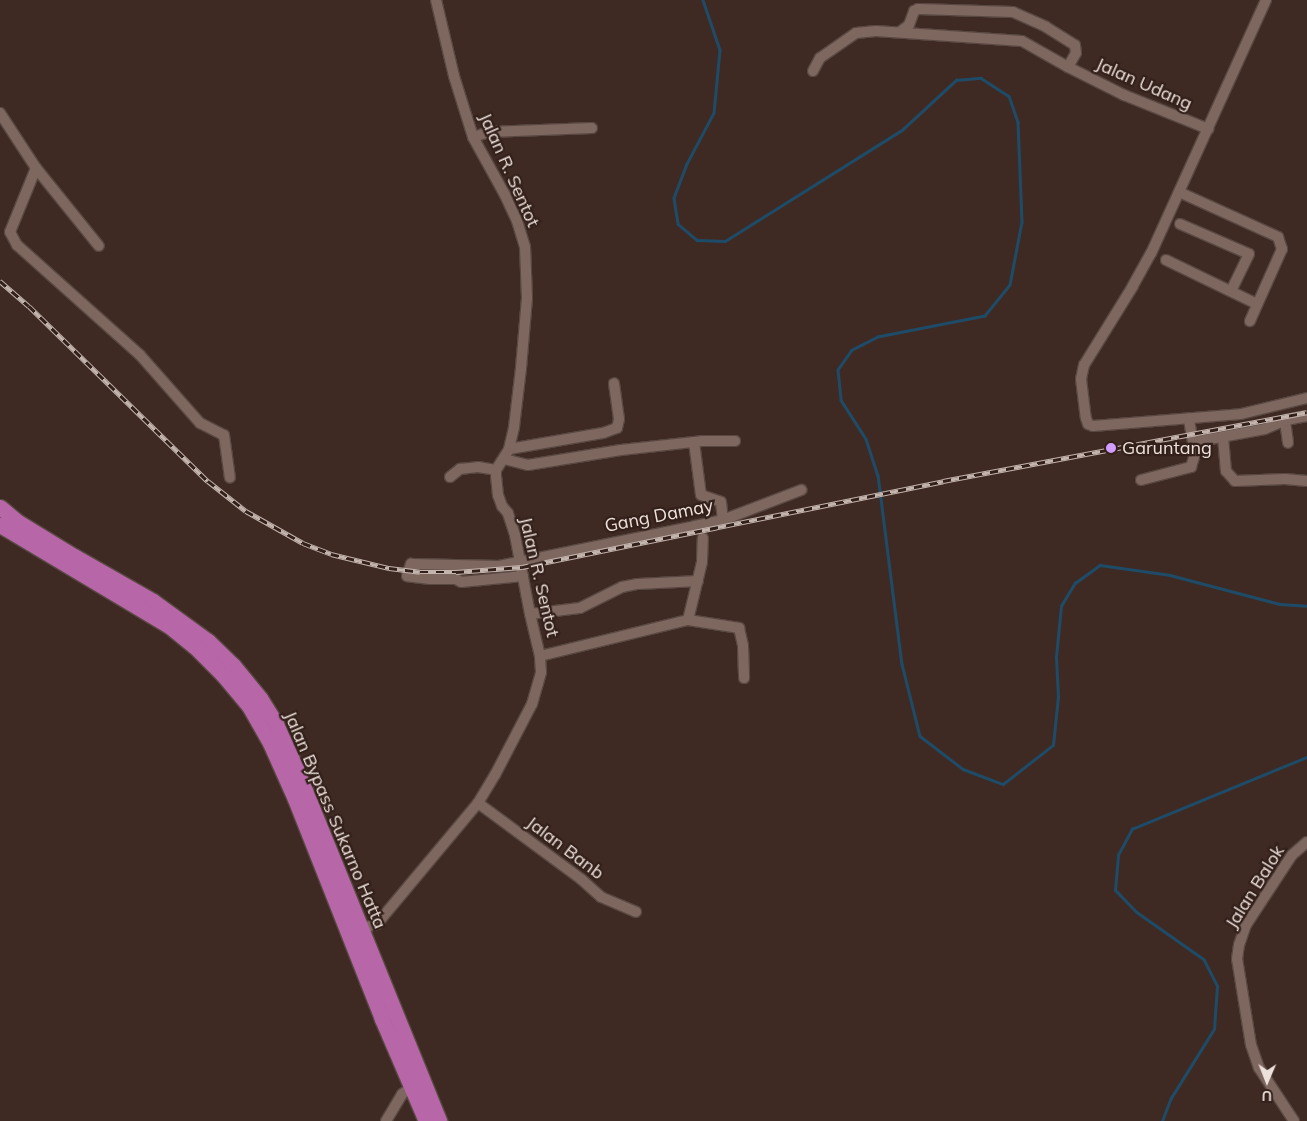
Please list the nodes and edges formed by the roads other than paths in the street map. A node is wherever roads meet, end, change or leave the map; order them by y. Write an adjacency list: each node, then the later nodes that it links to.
1 (436, 0): 9 (street, Jalan R. Sentot)
2 (1266, 0): 8 (street)
3 (900, 32): 4 (street, Jalan Udang); 4 (street, Jalan Udang); 5 (street, Jalan Udang)
4 (1068, 67): 8 (street, Jalan Udang)
5 (813, 71)
6 (0, 113): 10 (street)
7 (592, 128): 9 (street)
8 (1208, 129): 11 (street)
9 (474, 137): 28 (street, Jalan R. Sentot)
10 (36, 168): 13 (street); 32 (street)
11 (1179, 192): 16 (street); 21 (street)
12 (1180, 224): 15 (street)
13 (99, 246)
14 (1166, 260): 15 (street)
15 (1231, 291): 16 (street)
16 (1257, 304): 17 (street)
17 (1250, 321)
18 (614, 384): 28 (street)
19 (1307, 398): 21 (street)
20 (1307, 416): 22 (street)
21 (1189, 419): 26 (street)
22 (1285, 421): 23 (street); 27 (street)
23 (1223, 437): 26 (street); 34 (street)
24 (735, 441): 25 (street)
25 (694, 442): 29 (street); 37 (street)
26 (1194, 442): 33 (street)
27 (1288, 443)
28 (508, 449): 29 (street, Jalan R. Sentot)
29 (504, 459): 30 (street, Jalan R. Sentot)
30 (496, 470): 31 (street); 40 (street, Jalan R. Sentot)
31 (450, 477)
32 (230, 478)
33 (1141, 480)
34 (1307, 481)
35 (801, 490): 37 (street, Gang Damay)
36 (0, 507): 50 (highway, Jalan Bypass Sukarno Hatta)
37 (723, 520): 40 (street, Gang Damay)
38 (0, 525): 50 (highway, Jalan Bypass Sukarno Hatta)
39 (703, 538): 42 (street)
40 (521, 562): 41 (street, Jalan R. Sentot); 41 (street, Gang Damay)
41 (523, 576): 43 (street, Jalan R. Sentot)
42 (698, 581): 43 (street); 44 (street)
43 (530, 614): 45 (street, Jalan R. Sentot)
44 (688, 620): 45 (street); 46 (street)
45 (540, 656): 47 (street, Jalan R. Sentot)
46 (744, 678)
47 (478, 803): 49 (street, Jalan Banb); 50 (street, Jalan R. Sentot)
48 (1307, 842): 55 (street, Jalan Balok)
49 (636, 912)
50 (355, 931): 51 (highway, Jalan Bypass Sukarno Hatta); 54 (highway, Jalan Bypass Sukarno Hatta)
51 (412, 1087): 52 (street); 53 (highway, Jalan Bypass Sukarno Hatta)
52 (386, 1121)
53 (426, 1121)
54 (439, 1121)
55 (1294, 1121)

